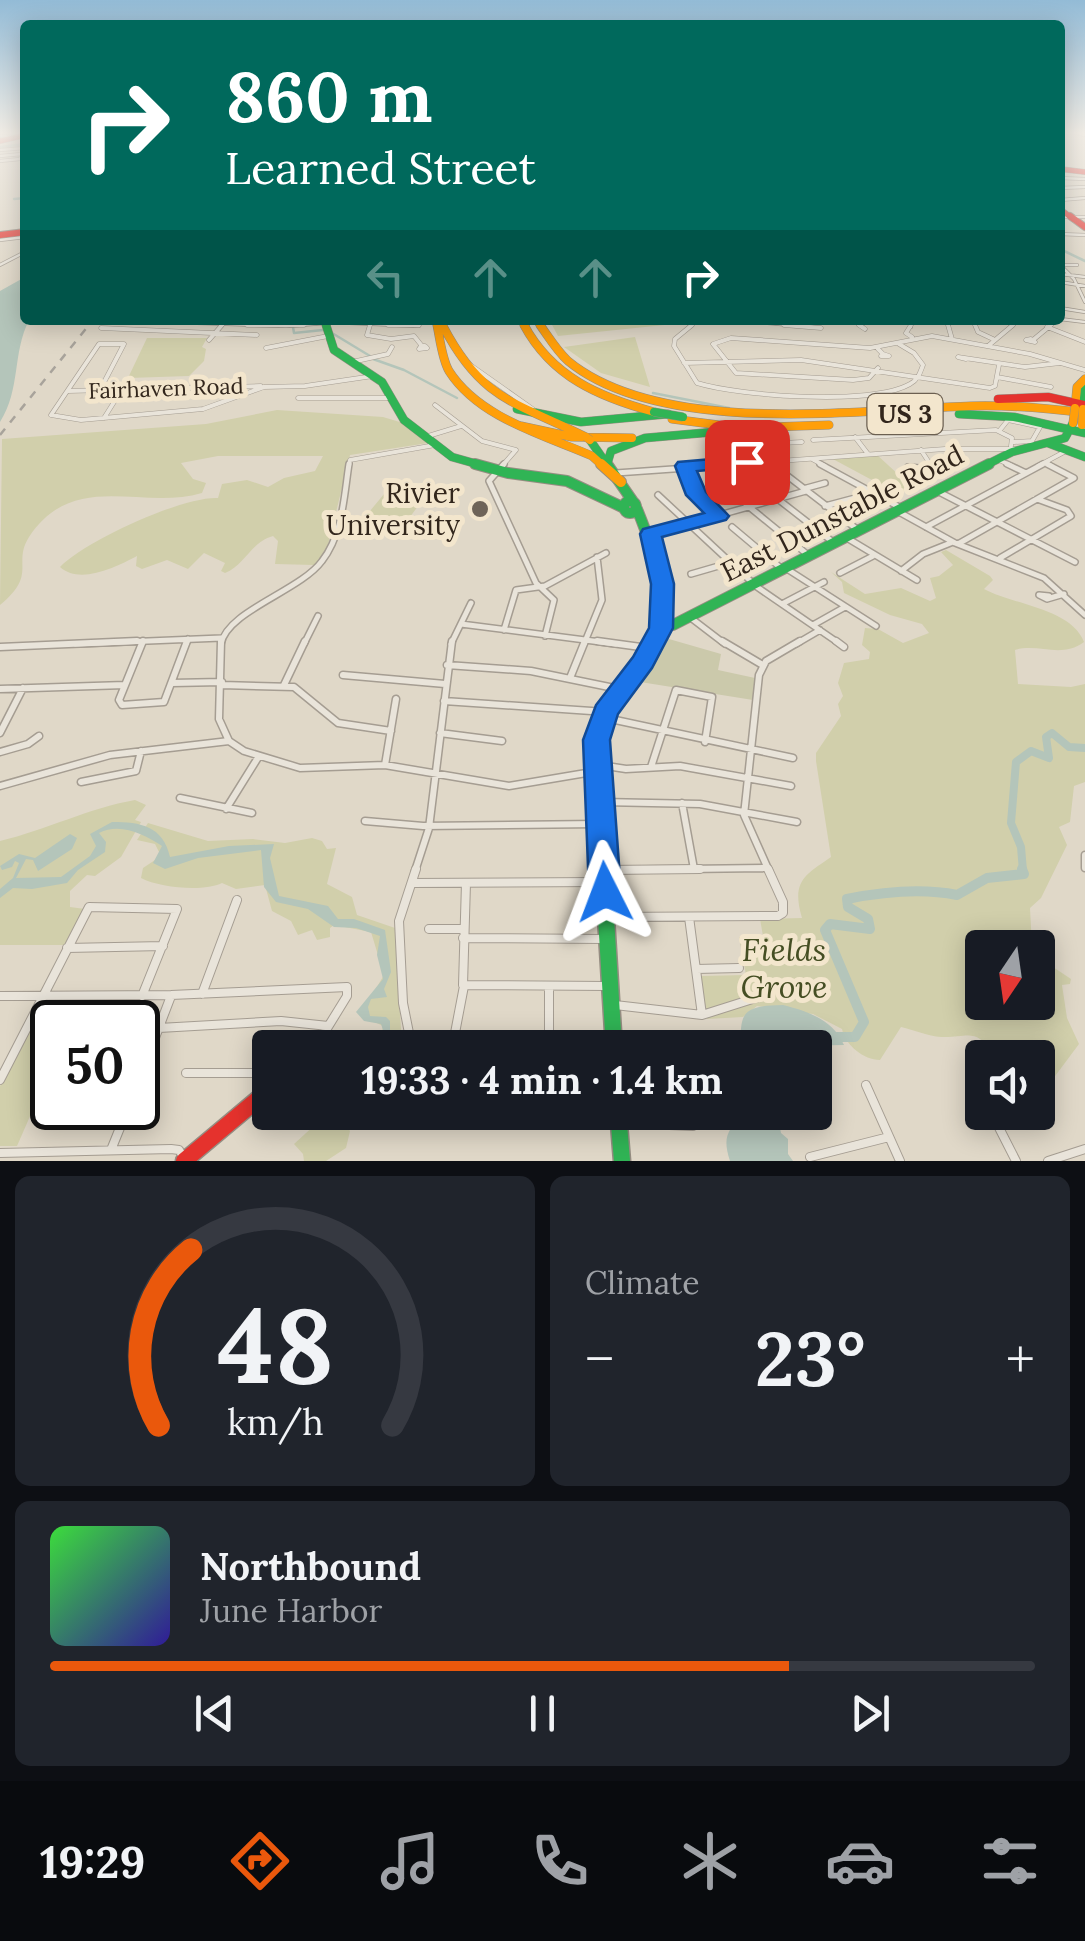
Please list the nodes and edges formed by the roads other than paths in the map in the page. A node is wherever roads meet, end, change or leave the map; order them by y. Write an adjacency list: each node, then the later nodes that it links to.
1 (1085, 187): 3 (street)
2 (1065, 188): 3 (street)
3 (1072, 188)
4 (1065, 265): 5 (street)
5 (1078, 265)
6 (1065, 270): 8 (street)
7 (1065, 275): 8 (street)
8 (1070, 276): 9 (street); 11 (street)
9 (1085, 277)
10 (1065, 283): 11 (street)
11 (1074, 284): 12 (street); 13 (street)
12 (1085, 286)
13 (1078, 292): 14 (street); 15 (street)
14 (1085, 294)
15 (1085, 302)
16 (104, 325): 36 (street)
17 (221, 325): 36 (street)
18 (282, 325): 19 (street)
19 (308, 325)
20 (326, 325): 38 (main road)
21 (370, 325): 47 (street)
22 (440, 325): 72 (main road)
23 (441, 325): 66 (main road)
24 (524, 325): 82 (main road, bridge)
25 (539, 325): 61 (main road, US 3)
26 (692, 325): 57 (street)
27 (821, 325): 40 (street)
28 (859, 325): 35 (street)
29 (912, 325): 39 (street)
30 (948, 325): 41 (street)
31 (976, 325): 42 (street)
32 (1012, 325): 42 (street)
33 (1050, 325): 34 (street)
34 (1047, 327): 44 (street); 45 (street)
35 (865, 330)
36 (214, 333): 37 (street); 43 (street)
37 (257, 335)
38 (328, 336): 50 (street); 55 (main road)
39 (912, 338): 41 (street); 46 (street)
40 (828, 339): 51 (street); 53 (street)
41 (952, 339): 48 (street)
42 (992, 339): 48 (street)
43 (209, 340)
44 (1033, 340)
45 (1085, 340)
46 (898, 344): 51 (street); 63 (street)
47 (422, 346)
48 (988, 346): 58 (street)
49 (392, 347): 55 (street)
50 (266, 348)
51 (876, 348): 52 (street)
52 (883, 354)
53 (721, 358): 57 (street); 60 (street); 60 (street)
54 (966, 359): 59 (street)
55 (350, 362): 64 (main road)
56 (466, 362): 66 (street)
57 (684, 362): 63 (street)
58 (1060, 363): 59 (street); 62 (street)
59 (999, 366): 65 (street)
60 (878, 368): 63 (street)
61 (584, 370): 78 (main road); 80 (main road, US 3)
62 (1085, 370)
63 (920, 375): 65 (street)
64 (374, 376): 67 (street, Fairhaven Road); 74 (main road)
65 (997, 377): 68 (street)
66 (490, 386): 72 (main road); 76 (main road); 77 (street)
67 (264, 387): 70 (street, Fairhaven Road); 81 (street)
68 (1052, 388)
69 (100, 390): 70 (street, Fairhaven Road); 71 (street, Fairhaven Road); 71 (street)
70 (121, 390): 81 (street)
71 (68, 392): 81 (street)
72 (466, 393): 85 (main road)
73 (298, 398): 74 (street)
74 (392, 398): 92 (main road)
75 (435, 405): 84 (street)
76 (517, 409): 80 (main road); 101 (main road)
77 (542, 413)
78 (1076, 413): 79 (main road); 79 (main road); 80 (main road, US 3); 82 (main road, US 3); 95 (main road, East Dunstable Road); 99 (main road); 104 (street)
79 (932, 415): 83 (main road)
80 (779, 417)
81 (104, 418)
82 (678, 418): 83 (main road)
83 (847, 423): 87 (main road)
84 (462, 426): 92 (street); 108 (street)
85 (521, 426): 87 (main road); 117 (main road)
86 (1000, 430): 88 (street); 95 (street); 95 (street)
87 (663, 436): 101 (main road)
88 (855, 437): 91 (street); 97 (street)
89 (742, 438): 94 (street)
90 (711, 440): 105 (street)
91 (813, 440)
92 (430, 441): 108 (main road); 164 (street)
93 (802, 442): 94 (street)
94 (744, 445): 103 (street)
95 (1021, 445): 96 (street); 100 (main road, East Dunstable Road)
96 (920, 450): 97 (street); 107 (street)
97 (868, 454): 98 (street)
98 (811, 458): 102 (street); 115 (street)
99 (1085, 458)
100 (997, 459): 110 (street); 114 (main road, East Dunstable Road)
101 (608, 461): 117 (main road)
102 (770, 461): 103 (street); 109 (street)
103 (747, 462): 105 (street)
104 (1046, 463): 110 (street); 119 (street)
105 (715, 465): 106 (street)
106 (685, 466): 117 (street); 124 (street)
107 (919, 468)
108 (496, 471): 117 (main road); 149 (street)
109 (782, 474): 113 (street); 118 (street)
110 (1026, 474): 121 (street)
111 (724, 480): 122 (street)
112 (825, 484): 113 (street)
113 (804, 490): 118 (street); 120 (street)
114 (936, 490): 121 (street); 123 (main road, East Dunstable Road)
115 (874, 493): 120 (street); 123 (street)
116 (658, 495): 126 (street)
117 (624, 496): 130 (main road)
118 (778, 499): 122 (street); 131 (street)
119 (1037, 499): 125 (street); 132 (street)
120 (825, 506): 129 (street)
121 (966, 506): 125 (street); 128 (street)
122 (748, 507): 124 (street); 135 (street)
123 (899, 509): 128 (street); 129 (main road, East Dunstable Road)
124 (719, 516): 126 (street)
125 (998, 522): 132 (street); 133 (street)
126 (689, 524): 130 (street); 140 (street)
127 (732, 527): 141 (street)
128 (926, 527): 133 (street)
129 (858, 530): 131 (main road, East Dunstable Road)
130 (651, 534): 159 (main road)
131 (839, 540): 135 (main road, East Dunstable Road); 136 (street)
132 (1032, 540): 138 (street); 139 (street)
133 (956, 543): 138 (street); 142 (street)
134 (606, 552): 137 (street)
135 (808, 555): 141 (main road, East Dunstable Road)
136 (874, 555): 142 (street); 143 (street)
137 (597, 558): 149 (street); 167 (street)
138 (998, 559): 150 (street)
139 (1076, 562)
140 (729, 563): 144 (street); 147 (street)
141 (783, 568): 147 (main road, East Dunstable Road); 148 (street)
142 (901, 570): 145 (street)
143 (840, 573)
144 (691, 574)
145 (917, 580)
146 (824, 582): 148 (street)
147 (753, 584): 153 (street); 157 (main road, East Dunstable Road)
148 (815, 587): 153 (street); 154 (street)
149 (540, 588): 162 (street); 163 (street)
150 (1064, 594): 151 (street); 155 (street)
151 (1049, 596)
152 (471, 603): 158 (street)
153 (782, 604): 161 (street)
154 (845, 606): 160 (street); 161 (street)
155 (1085, 614)
156 (318, 616): 179 (street)
157 (684, 618): 159 (main road, East Dunstable Road); 171 (street)
158 (460, 624): 162 (street); 172 (street)
159 (660, 625): 169 (main road)
160 (876, 626)
161 (816, 628): 170 (street); 171 (street)
162 (504, 630): 163 (street)
163 (545, 636): 167 (street)
164 (222, 638): 165 (street); 176 (street)
165 (188, 640): 166 (street); 175 (street)
166 (143, 641): 168 (street); 178 (street)
167 (585, 641): 169 (street); 174 (street)
168 (0, 647)
169 (652, 647): 182 (main road)
170 (844, 647)
171 (762, 664): 194 (street)
172 (447, 665): 174 (street); 177 (street)
173 (342, 674): 177 (street)
174 (570, 678): 182 (street)
175 (172, 683): 176 (street); 178 (street)
176 (222, 684): 179 (street); 191 (street)
177 (445, 684): 184 (street)
178 (125, 685): 180 (street)
179 (284, 685): 186 (street)
180 (22, 688): 181 (street); 187 (street)
181 (0, 689)
182 (622, 690): 185 (main road)
183 (396, 699): 186 (street)
184 (444, 701): 185 (street); 188 (street)
185 (604, 715): 189 (street); 201 (main road)
186 (390, 730): 199 (street)
187 (0, 732)
188 (440, 732): 192 (street); 202 (street)
189 (660, 732): 193 (street); 193 (street); 200 (street)
190 (38, 736): 196 (street)
191 (229, 741): 195 (street); 197 (street)
192 (502, 741)
193 (705, 742): 194 (street)
194 (750, 750): 198 (street); 203 (street)
195 (141, 751): 204 (street); 205 (street)
196 (0, 752)
197 (259, 756): 199 (street); 210 (street)
198 (793, 758)
199 (385, 764): 202 (street)
200 (651, 767): 201 (street); 203 (street)
201 (597, 768): 202 (street); 208 (main road)
202 (435, 774): 216 (street)
203 (747, 778): 206 (street); 211 (street)
204 (82, 782)
205 (0, 786)
206 (791, 786)
207 (180, 798): 210 (street)
208 (600, 802): 209 (street); 215 (main road)
209 (682, 803): 211 (street); 220 (street)
210 (226, 809): 212 (street)
211 (744, 812): 214 (street); 218 (street)
212 (252, 813)
213 (364, 821): 216 (street)
214 (798, 822)
215 (601, 824): 216 (street); 221 (main road)
216 (430, 826): 222 (street)
217 (1085, 855): 219 (street)
218 (767, 868): 220 (street); 226 (street)
219 (1085, 868)
220 (694, 869): 221 (street)
221 (604, 876): 223 (street); 225 (main road)
222 (412, 883): 223 (street); 249 (street)
223 (466, 883): 228 (street)
224 (238, 900): 237 (street)
225 (606, 917): 226 (street); 229 (main road)
226 (689, 917): 233 (street)
227 (428, 929): 228 (street)
228 (463, 933): 229 (street); 234 (street)
229 (608, 938): 236 (main road)
230 (163, 946): 231 (street); 231 (street); 240 (street)
231 (67, 948): 242 (street)
232 (739, 968): 233 (street)
233 (696, 969): 244 (street)
234 (463, 985): 235 (street); 250 (street)
235 (549, 986): 236 (street); 251 (street)
236 (610, 986): 243 (main road)
237 (202, 994): 238 (street); 246 (street)
238 (171, 995): 240 (street); 245 (street)
239 (0, 996): 242 (street)
240 (142, 996): 242 (street)
241 (762, 996): 244 (street)
242 (42, 998): 255 (street)
243 (612, 1005): 244 (street); 252 (main road)
244 (702, 1015)
245 (160, 1025)
246 (328, 1026): 247 (street); 248 (street)
247 (160, 1028)
248 (326, 1030)
249 (408, 1030)
250 (456, 1030)
251 (549, 1030)
252 (613, 1030)
253 (252, 1072): 254 (street)
254 (186, 1074)
255 (0, 1080)
256 (866, 1085): 261 (street)
257 (252, 1103): 267 (main road)
258 (119, 1130): 263 (street)
259 (618, 1130): 268 (main road)
260 (1001, 1130): 270 (street)
261 (889, 1137): 266 (street); 269 (street)
262 (1085, 1149): 271 (street)
263 (111, 1150): 265 (street); 267 (street)
264 (0, 1153): 265 (street)
265 (33, 1156)
266 (810, 1157)
267 (184, 1161)
268 (622, 1161)
269 (900, 1161)
270 (1016, 1161)
271 (1048, 1161)

